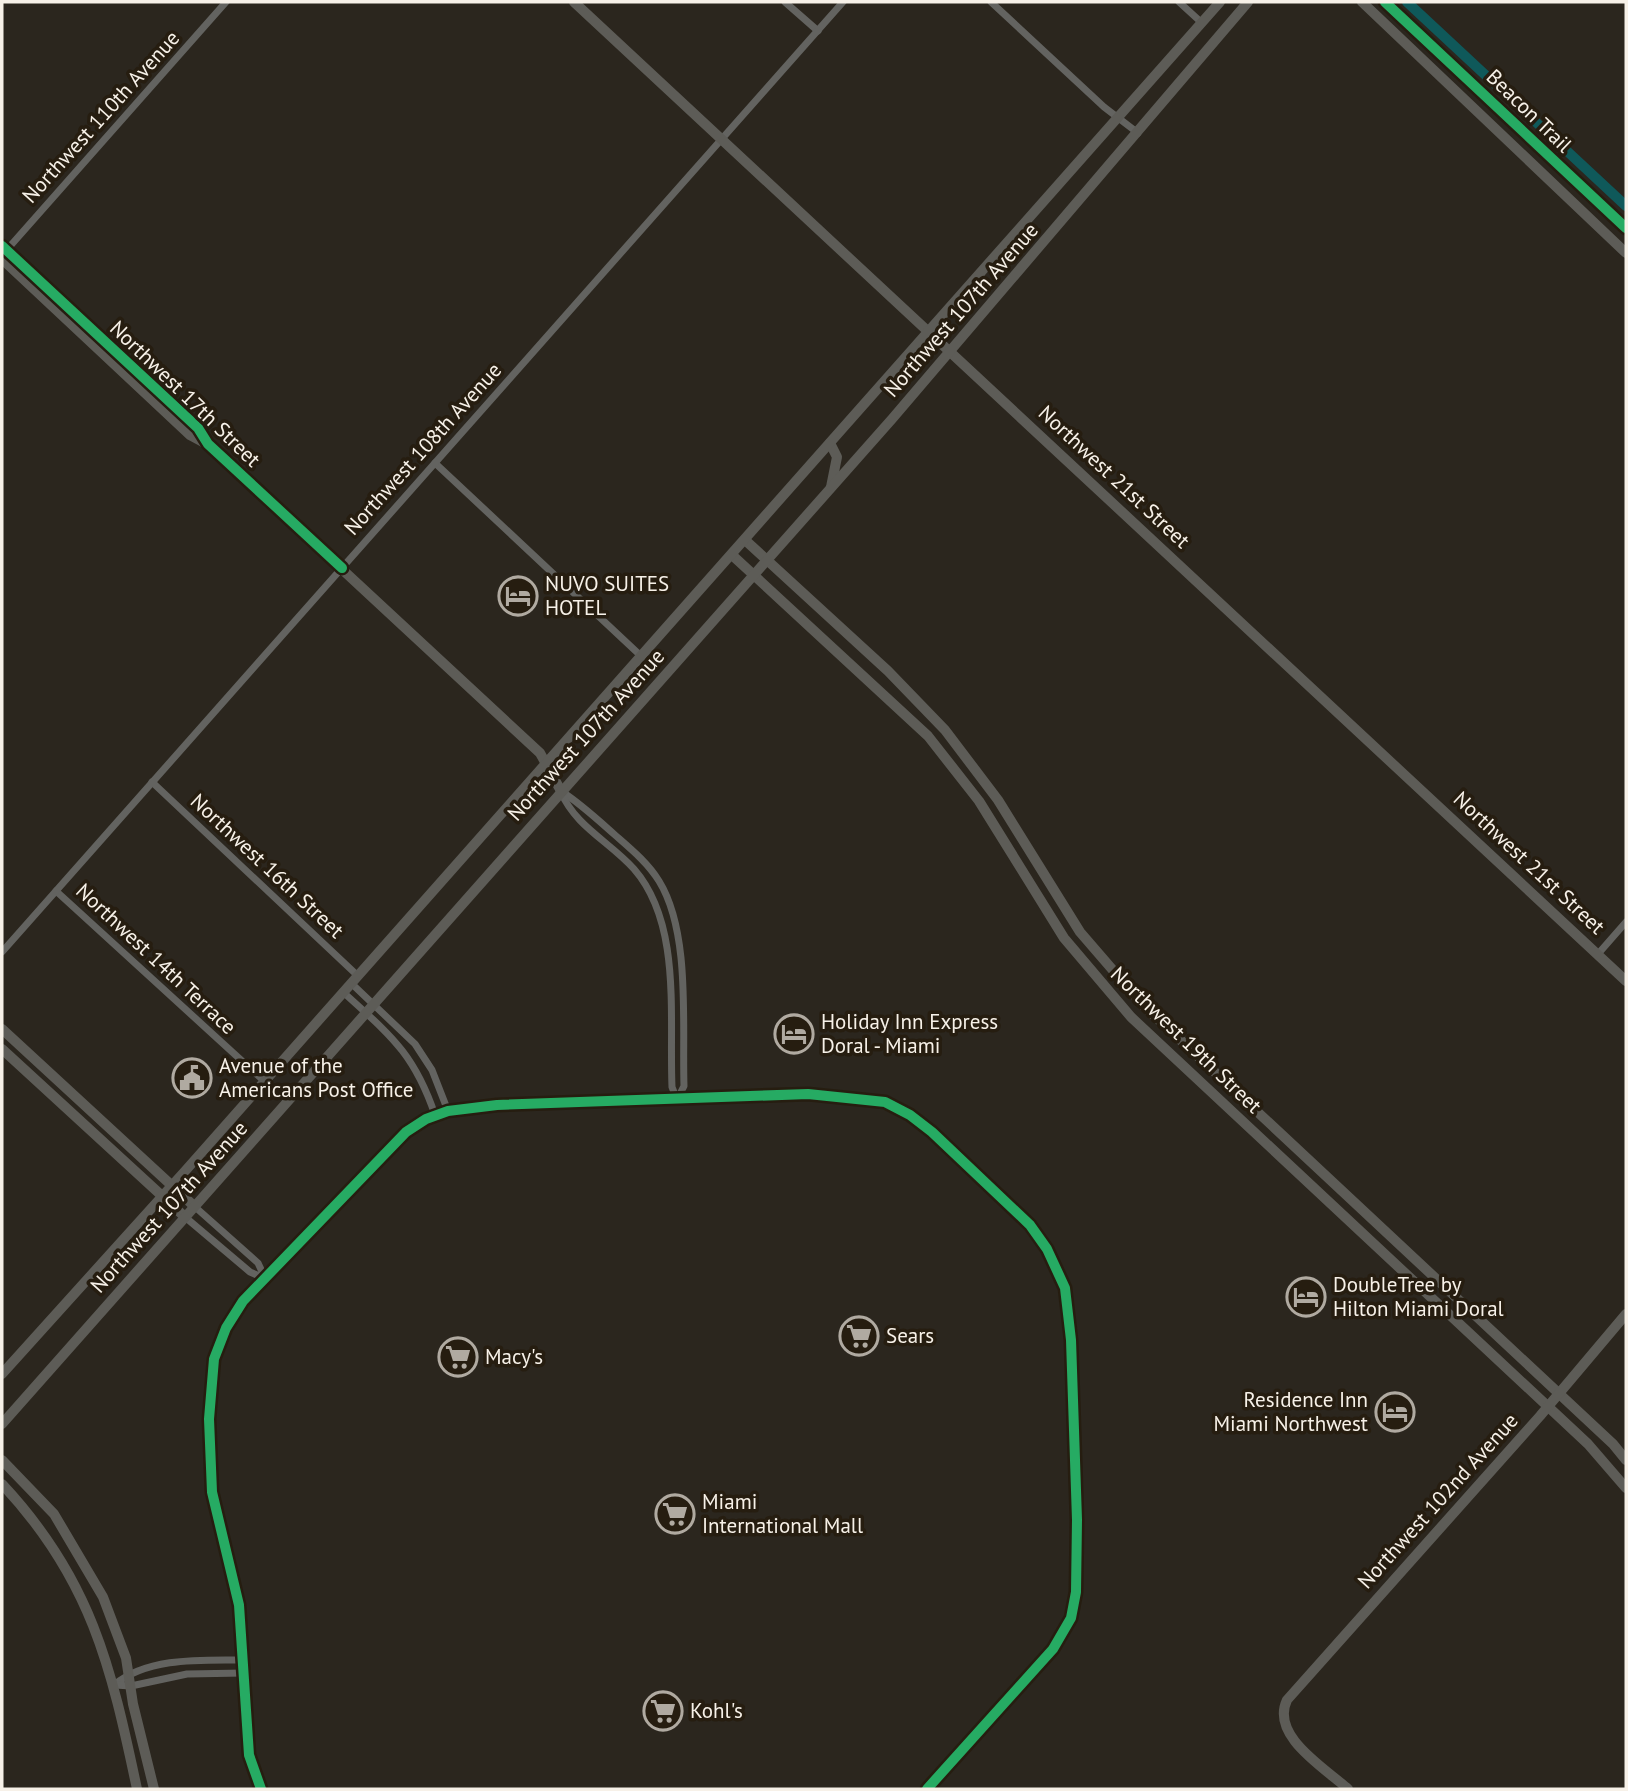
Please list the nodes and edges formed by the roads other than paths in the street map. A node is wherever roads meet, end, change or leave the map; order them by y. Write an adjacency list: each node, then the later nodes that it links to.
1 (226, 2): 15 (street, Northwest 110th Avenue)
2 (574, 2): 14 (street, Northwest 21st Street)
3 (785, 2): 11 (street)
4 (844, 2): 11 (street, Northwest 108th Avenue)
5 (991, 2): 12 (street)
6 (1179, 2): 10 (street)
7 (1220, 2): 10 (street, Northwest 107th Avenue)
8 (1248, 2): 13 (street, Northwest 107th Avenue)
9 (1362, 2): 16 (street)
10 (1202, 23): 12 (street, Northwest 107th Avenue)
11 (818, 31): 14 (street, Northwest 108th Avenue)
12 (1118, 118): 13 (street); 17 (street, Northwest 107th Avenue)
13 (1138, 133): 18 (street, Northwest 107th Avenue)
14 (722, 139): 17 (street, Northwest 21st Street); 20 (street, Northwest 108th Avenue)
15 (3, 253): 25 (street, Northwest 17th Street)
16 (1626, 253)
17 (929, 332): 18 (street, Northwest 21st Street); 19 (street, Northwest 107th Avenue)
18 (951, 352): 21 (street, Northwest 107th Avenue); 34 (street, Northwest 21st Street)
19 (830, 443): 21 (street); 22 (street, Northwest 107th Avenue)
20 (435, 463): 25 (street, Northwest 108th Avenue); 27 (street)
21 (831, 487): 24 (street, Northwest 107th Avenue)
22 (745, 540): 23 (street, Northwest 107th Avenue); 24 (street, Northwest 19th Street)
23 (732, 555): 26 (street, Northwest 19th Street); 27 (street, Northwest 107th Avenue)
24 (767, 559): 26 (street, Northwest 107th Avenue); 53 (street, Northwest 19th Street)
25 (342, 568): 28 (street, Northwest 17th Street); 29 (street, Northwest 108th Avenue)
26 (754, 575): 30 (street, Northwest 107th Avenue); 54 (street, Northwest 19th Street)
27 (641, 656): 28 (street, Northwest 107th Avenue)
28 (547, 763): 30 (street, Northwest 17th Street); 36 (street, Northwest 107th Avenue)
29 (152, 782): 31 (street, Northwest 108th Avenue); 36 (street, Northwest 16th Street)
30 (561, 791): 37 (street, Northwest 107th Avenue); 43 (street); 43 (street)
31 (56, 891): 33 (street, Northwest 108th Avenue); 41 (street, Northwest 14th Terrace)
32 (1626, 922): 34 (street)
33 (2, 952)
34 (1598, 954): 35 (street, Northwest 21st Street)
35 (1626, 981)
36 (351, 984): 37 (street, Northwest 16th Street); 41 (street, Northwest 107th Avenue)
37 (370, 1009): 44 (street, Northwest 16th Street); 45 (street, Northwest 16th Street); 48 (street, Northwest 107th Avenue)
38 (2, 1029): 40 (street)
39 (2, 1049): 42 (street)
40 (56, 1079): 42 (street); 46 (street)
41 (264, 1081): 46 (street, Northwest 107th Avenue)
42 (46, 1091): 47 (street)
43 (677, 1100): 44 (street); 68 (street)
44 (448, 1111): 45 (street)
45 (435, 1115): 50 (street)
46 (172, 1186): 47 (street, Northwest 107th Avenue); 48 (street)
47 (162, 1198): 49 (street); 52 (street, Northwest 107th Avenue)
48 (194, 1206): 49 (street, Northwest 107th Avenue); 50 (street)
49 (185, 1217): 50 (street); 55 (street, Northwest 107th Avenue)
50 (265, 1278): 60 (street)
51 (1626, 1314): 53 (street, Northwest 102nd Avenue)
52 (2, 1374)
53 (1559, 1394): 54 (street, Northwest 102nd Avenue); 57 (street, Northwest 19th Street)
54 (1548, 1406): 59 (street, Northwest 19th Street); 69 (street, Northwest 102nd Avenue)
55 (2, 1424)
56 (2, 1460): 62 (street)
57 (1626, 1460)
58 (2, 1484): 63 (street)
59 (1626, 1488)
60 (243, 1660): 61 (street); 62 (street)
61 (244, 1672): 64 (street); 67 (street)
62 (129, 1673): 63 (street); 64 (street)
63 (114, 1685): 64 (street); 65 (street)
64 (131, 1686): 66 (street)
65 (137, 1789)
66 (154, 1789)
67 (261, 1789)
68 (928, 1789)
69 (1348, 1789)

